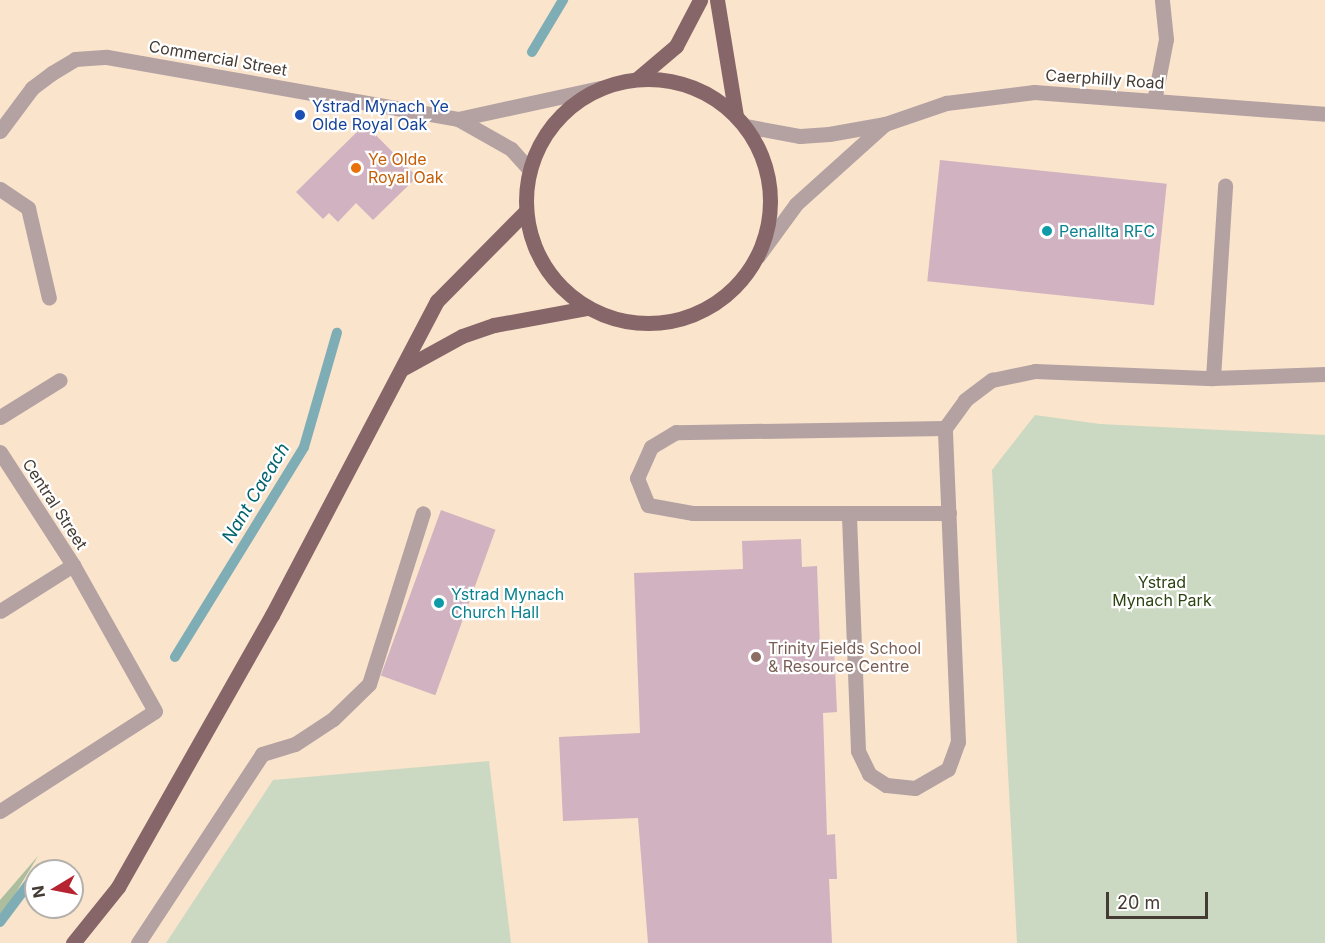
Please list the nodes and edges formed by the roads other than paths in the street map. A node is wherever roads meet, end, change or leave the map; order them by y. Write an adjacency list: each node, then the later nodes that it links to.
1 (700, 0): 4 (main road)
2 (717, 0): 9 (main road)
3 (1162, 0): 6 (street)
4 (637, 79): 5 (main road); 9 (main road)
5 (600, 88): 8 (street, Commercial Street); 12 (main road)
6 (1154, 101): 7 (street, Caerphilly Road); 10 (street, Caerphilly Road)
7 (1325, 114)
8 (458, 119): 11 (street, Commercial Street); 12 (street, Commercial Street)
9 (740, 121): 10 (street, Caerphilly Road); 16 (main road)
10 (885, 124): 16 (street, Caerphilly Road)
11 (0, 131)
12 (529, 169): 15 (main road)
13 (1225, 185): 21 (street)
14 (0, 189): 17 (street)
15 (526, 211): 18 (main road); 19 (main road)
16 (758, 256): 18 (main road)
17 (49, 298)
18 (587, 308): 19 (main road)
19 (402, 369): 32 (main road)
20 (1325, 374): 21 (street)
21 (1213, 378): 24 (street)
22 (60, 380): 23 (street)
23 (0, 417)
24 (945, 428): 27 (street); 28 (street)
25 (2, 459): 29 (street, Central Street)
26 (423, 513): 33 (street)
27 (949, 513): 28 (street); 28 (street)
28 (849, 516)
29 (73, 565): 30 (street, Central Street); 31 (street)
30 (0, 611)
31 (0, 811)
32 (73, 943)
33 (138, 943)

